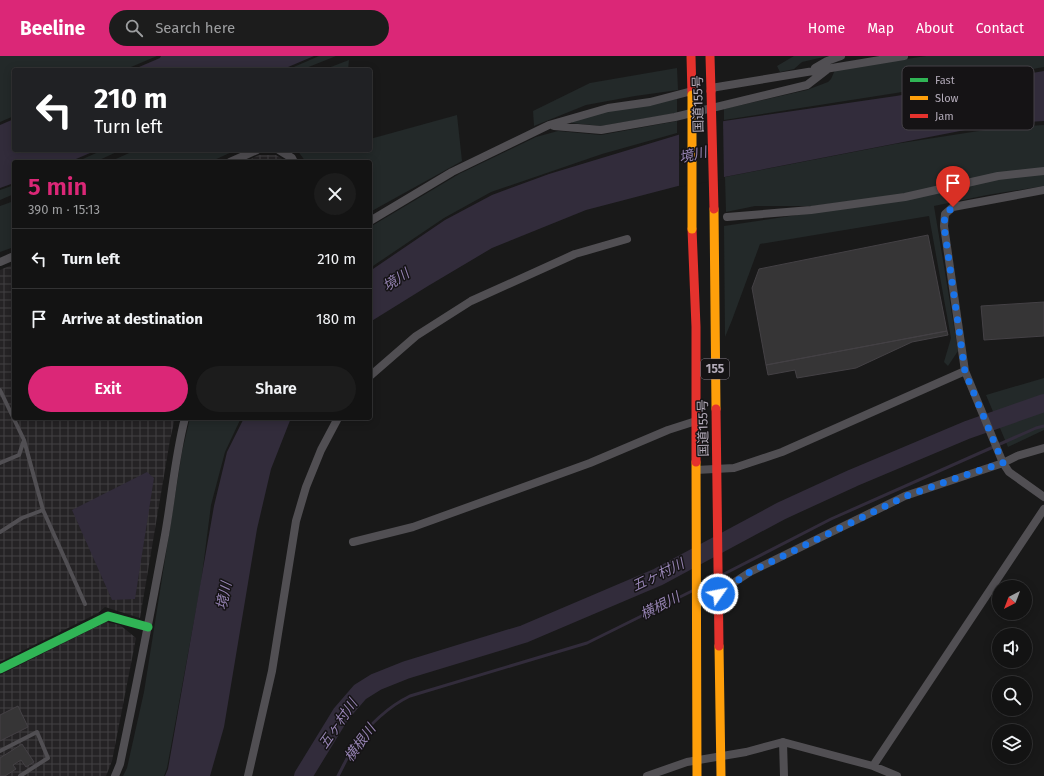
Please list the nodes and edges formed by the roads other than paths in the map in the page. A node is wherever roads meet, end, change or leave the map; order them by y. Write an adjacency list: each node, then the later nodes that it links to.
1 (692, 56): 8 (main road, 国道155号 / 155)
2 (710, 56): 7 (main road, 国道155号 / 155)
3 (841, 56): 6 (street)
4 (904, 56): 5 (street)
5 (829, 68): 6 (street); 9 (street)
6 (811, 71): 7 (street)
7 (711, 88): 33 (main road, 国道155号 / 155, bridge)
8 (692, 92): 9 (street); 28 (main road, 国道155号 / 155, bridge)
9 (549, 126): 17 (street)
10 (252, 152): 12 (street)
11 (282, 152): 13 (street)
12 (234, 160)
13 (293, 160)
14 (1044, 171): 16 (street)
15 (1044, 190): 21 (street)
16 (727, 217)
17 (372, 220)
18 (627, 239): 22 (street)
19 (12, 257): 20 (street)
20 (0, 262)
21 (965, 372): 31 (street); 33 (street)
22 (372, 374)
23 (0, 390): 24 (lane)
24 (12, 415)
25 (14, 420): 29 (lane)
26 (184, 420): 42 (street)
27 (337, 420): 51 (street)
28 (696, 421): 34 (main road, 国道155号 / 155); 39 (street)
29 (24, 440): 32 (lane); 37 (lane)
30 (1044, 448): 31 (street)
31 (1002, 460): 35 (street); 40 (street)
32 (0, 464)
33 (717, 469): 34 (street); 40 (main road, 国道155号 / 155)
34 (696, 470): 47 (main road, 国道155号 / 155)
35 (1044, 497)
36 (1044, 509): 48 (street)
37 (43, 510): 38 (lane); 41 (lane)
38 (0, 532)
39 (353, 542)
40 (718, 591): 46 (main road, 国道155号 / 155)
41 (85, 604)
42 (148, 627): 43 (main road); 50 (street)
43 (0, 669)
44 (783, 742): 46 (street); 48 (street); 55 (street)
45 (0, 751): 49 (lane)
46 (720, 756): 47 (street); 54 (main road, 国道155号 / 155)
47 (697, 760): 52 (street); 53 (main road, 国道155号 / 155)
48 (875, 770): 56 (street)
49 (20, 776)
50 (115, 776)
51 (248, 776)
52 (648, 776)
53 (697, 776)
54 (721, 776)
55 (784, 776)
56 (898, 776)

